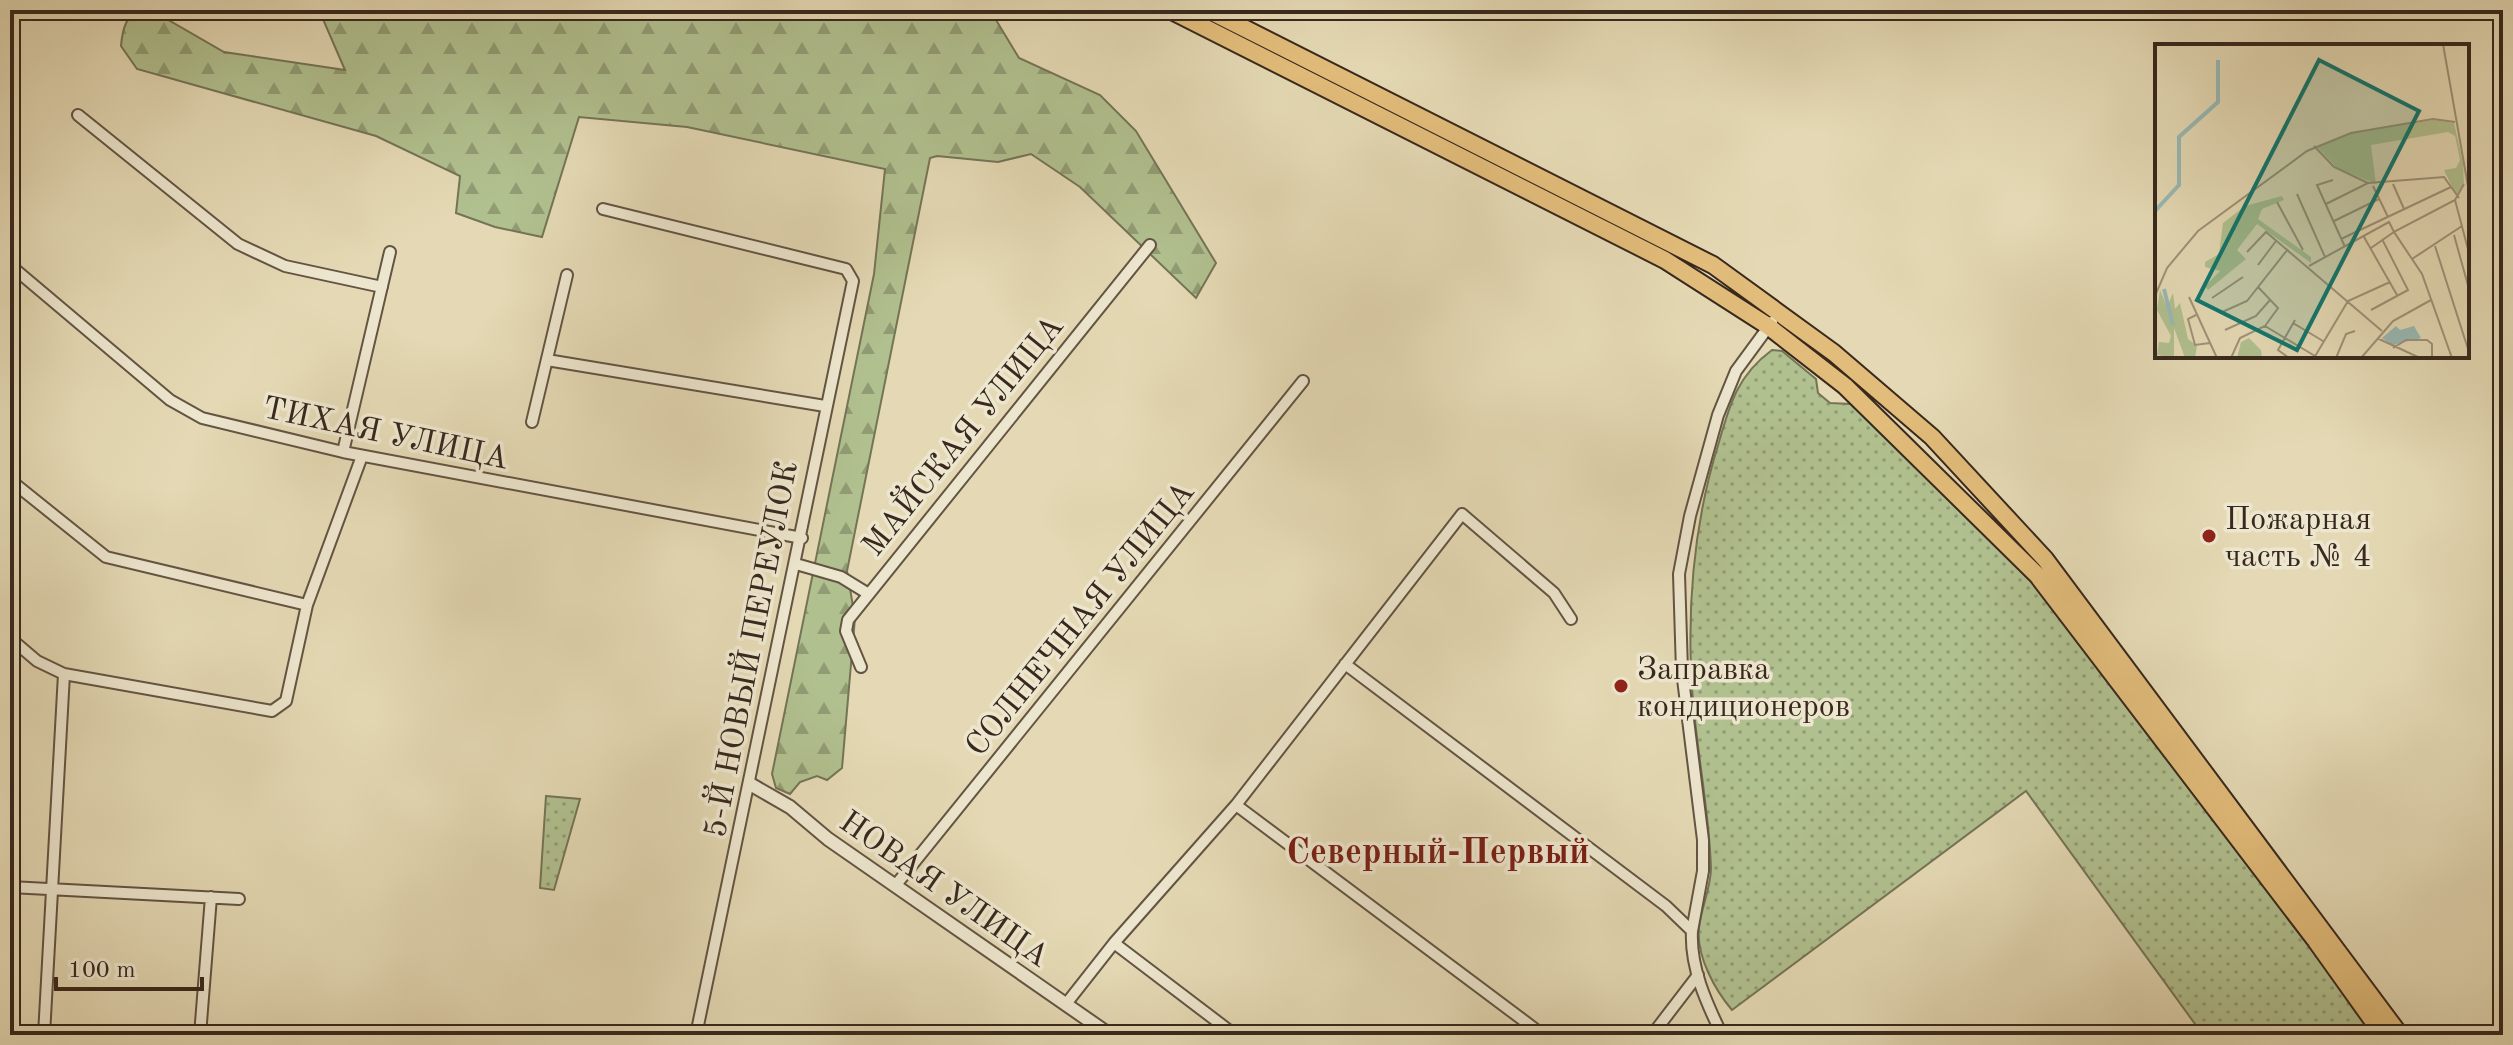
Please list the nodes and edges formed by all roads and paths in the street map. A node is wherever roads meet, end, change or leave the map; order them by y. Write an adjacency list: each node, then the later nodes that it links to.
1 (1170, 10): 11 (main road)
2 (1208, 10): 10 (main road)
3 (78, 115): 9 (street)
4 (603, 209): 14 (street, 5-Й НОВЫЙ ПЕРЕУЛОК)
5 (1150, 245): 21 (street, МАЙСКАЯ УЛИЦА)
6 (390, 252): 9 (street)
7 (10, 265): 16 (street, ТИХАЯ УЛИЦА)
8 (567, 275): 12 (street)
9 (382, 287): 16 (street)
10 (1782, 313): 11 (street); 48 (main road)
11 (1768, 326): 35 (street); 47 (main road)
12 (547, 360): 14 (street); 15 (street)
13 (1303, 381): 30 (street, СОЛНЕЧНАЯ УЛИЦА)
14 (825, 406): 19 (street, 5-Й НОВЫЙ ПЕРЕУЛОК)
15 (532, 422)
16 (343, 452): 17 (street, ТИХАЯ УЛИЦА)
17 (362, 456): 19 (street, ТИХАЯ УЛИЦА); 22 (street)
18 (10, 480): 22 (street)
19 (802, 538): 20 (street, 5-Й НОВЫЙ ПЕРЕУЛОК)
20 (796, 564): 21 (street); 28 (street, 5-Й НОВЫЙ ПЕРЕУЛОК)
21 (867, 593): 26 (street, МАЙСКАЯ УЛИЦА)
22 (307, 605): 27 (street)
23 (1571, 619): 25 (street)
24 (10, 638): 27 (street)
25 (1345, 664): 29 (street); 35 (street)
26 (861, 667)
27 (64, 674): 32 (street)
28 (750, 784): 30 (street, НОВАЯ УЛИЦА); 41 (street, 5-Й НОВЫЙ ПЕРЕУЛОК)
29 (1236, 805): 36 (street); 44 (street)
30 (895, 886): 38 (street, НОВАЯ УЛИЦА)
31 (10, 887): 32 (street)
32 (53, 891): 33 (street); 39 (street)
33 (211, 897): 34 (street); 40 (street)
34 (239, 899)
35 (1692, 931): 37 (street)
36 (1114, 943): 38 (street); 43 (street)
37 (1698, 975): 45 (street); 46 (street)
38 (1066, 1004): 42 (street, НОВАЯ УЛИЦА)
39 (44, 1035)
40 (200, 1035)
41 (696, 1035)
42 (1110, 1035)
43 (1235, 1035)
44 (1543, 1035)
45 (1652, 1035)
46 (1722, 1035)
47 (2383, 1035)
48 (2400, 1035)

